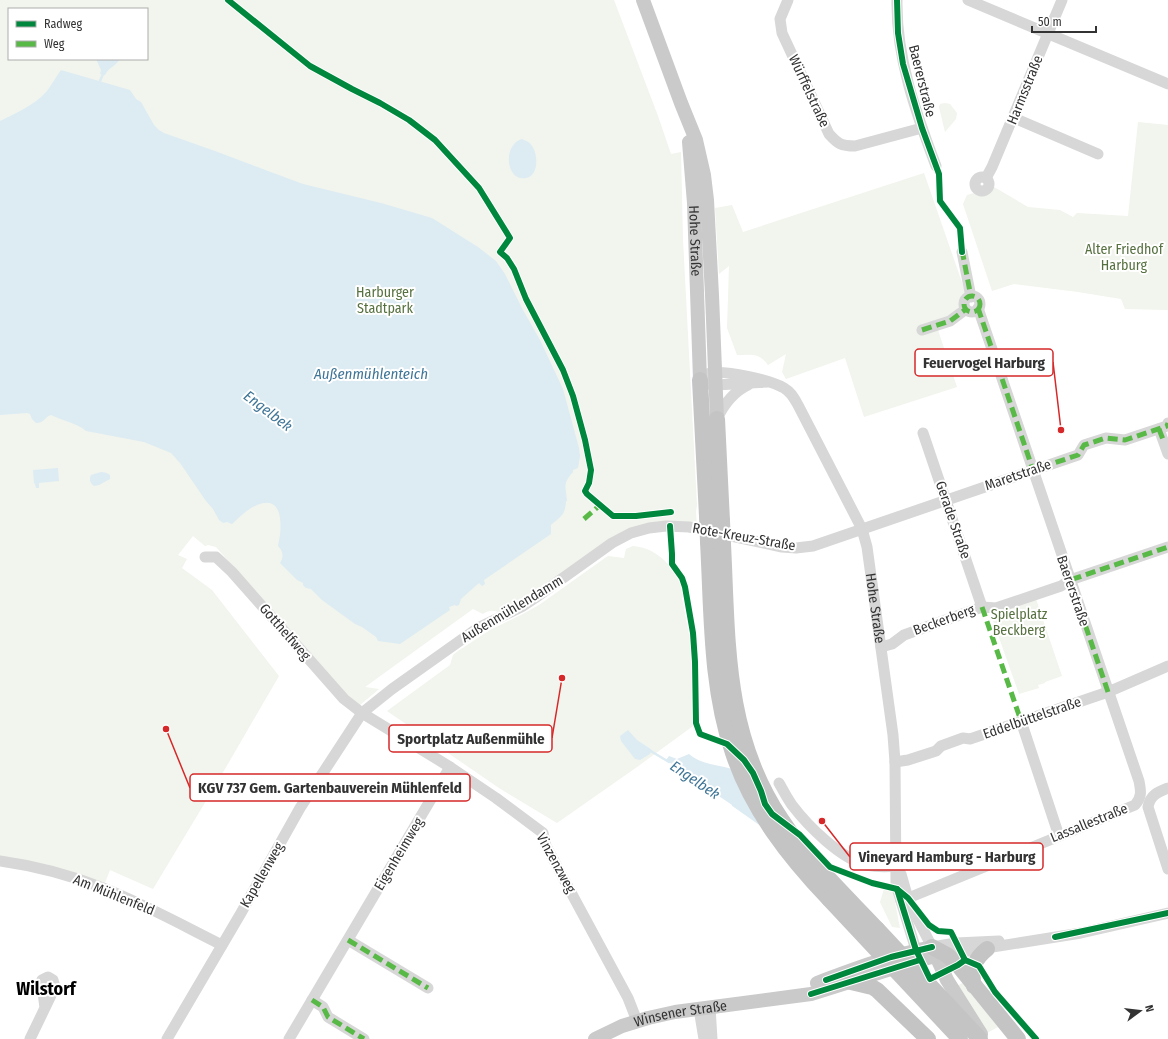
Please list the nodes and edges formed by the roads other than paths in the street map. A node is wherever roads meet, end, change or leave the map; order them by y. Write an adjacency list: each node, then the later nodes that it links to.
1 (643, 0): 8 (main road, Hohe Straße)
2 (788, 0): 10 (street, Würffelstraße)
3 (897, 0): 10 (street, Baererstraße)
4 (968, 0): 6 (street)
5 (1062, 0): 6 (street, Harmsstraße)
6 (1048, 34): 7 (street); 9 (street, Harmsstraße)
7 (1168, 84)
8 (681, 103): 19 (main road, Hohe Straße); 20 (main road, Hohe Straße)
9 (1014, 118): 11 (street); 13 (street, Harmsstraße)
10 (922, 128): 12 (street, Baererstraße)
11 (1098, 154)
12 (936, 166)
13 (986, 178)
14 (962, 252): 15 (street, Baererstraße)
15 (972, 297): 16 (street, Baererstraße); 17 (street)
16 (978, 308): 17 (street); 27 (street, Baererstraße)
17 (966, 309): 18 (street)
18 (922, 330)
19 (716, 379): 20 (street, Hohe Straße); 21 (street, Hohe Straße); 22 (street, Hohe Straße); 23 (main road)
20 (700, 380): 29 (highway)
21 (768, 382): 22 (street, Hohe Straße); 31 (street, Hohe Straße)
22 (750, 383): 23 (street)
23 (717, 419): 29 (highway)
24 (1164, 426): 26 (street); 27 (street, Maretstraße)
25 (923, 432): 28 (street, Gerade Straße)
26 (1168, 454)
27 (1032, 470): 28 (street, Maretstraße); 34 (street, Baererstraße)
28 (946, 500): 31 (street, Maretstraße); 35 (street, Gerade Straße)
29 (714, 518): 40 (highway, bridge)
30 (670, 526): 31 (street, Rote-Kreuz-Straße); 39 (street, Außenmühlendamm)
31 (862, 529): 36 (street, Hohe Straße)
32 (1168, 547): 34 (street, Beckerberg)
33 (205, 557): 39 (street, Gotthelfweg)
34 (1070, 580): 35 (street, Beckerberg); 38 (street, Baererstraße)
35 (982, 607): 36 (street, Beckerberg)
36 (880, 647): 42 (street, Hohe Straße)
37 (1168, 666): 38 (street, Eddelbüttelstraße)
38 (1108, 692): 41 (street, Eddelbüttelstraße); 46 (street, Baererstraße)
39 (362, 713): 43 (street, Vinzenzweg); 55 (street, Kapellenweg)
40 (731, 720): 76 (highway, bridge); 78 (highway, bridge)
41 (1021, 721): 42 (street, Eddelbüttelstraße); 47 (street)
42 (895, 762): 49 (street, Hohe Straße)
43 (450, 767): 53 (street, Eigenheimweg); 66 (street, Vinzenzweg)
44 (779, 783): 49 (street)
45 (1168, 788): 46 (street, Lassallestraße)
46 (1145, 798): 47 (street, Lassallestraße); 50 (street, Baererstraße)
47 (1059, 836): 51 (street, Lassallestraße)
48 (0, 861): 55 (street, Am Mühlenfeld)
49 (897, 866): 51 (street, Hohe Straße)
50 (1168, 868)
51 (904, 899): 57 (street, Hohe Straße); 58 (street, Hohe Straße)
52 (1168, 913): 54 (street)
53 (348, 940): 61 (street); 63 (street, Eigenheimweg)
54 (1030, 941): 56 (street); 57 (street)
55 (222, 945): 69 (street, Kapellenweg)
56 (987, 949): 57 (street); 60 (highway)
57 (938, 953): 58 (main road, Winsener Straße); 60 (highway); 79 (main road)
58 (918, 955): 59 (main road, Winsener Straße); 62 (main road, Winsener Straße); 77 (main road)
59 (851, 982): 62 (main road, Winsener Straße); 75 (highway)
60 (974, 986): 67 (highway)
61 (428, 988)
62 (769, 999): 65 (main road, Winsener Straße)
63 (312, 1000): 70 (street, Eigenheimweg); 71 (street)
64 (46, 1008): 68 (street)
65 (704, 1008): 66 (main road, Winsener Straße); 73 (street); 74 (street)
66 (637, 1020): 72 (main road, Winsener Straße)
67 (1014, 1034)
68 (30, 1039)
69 (166, 1039)
70 (289, 1039)
71 (364, 1039)
72 (595, 1039)
73 (704, 1039)
74 (712, 1039)
75 (928, 1039)
76 (960, 1039)
77 (970, 1039)
78 (980, 1039)
79 (984, 1039)

